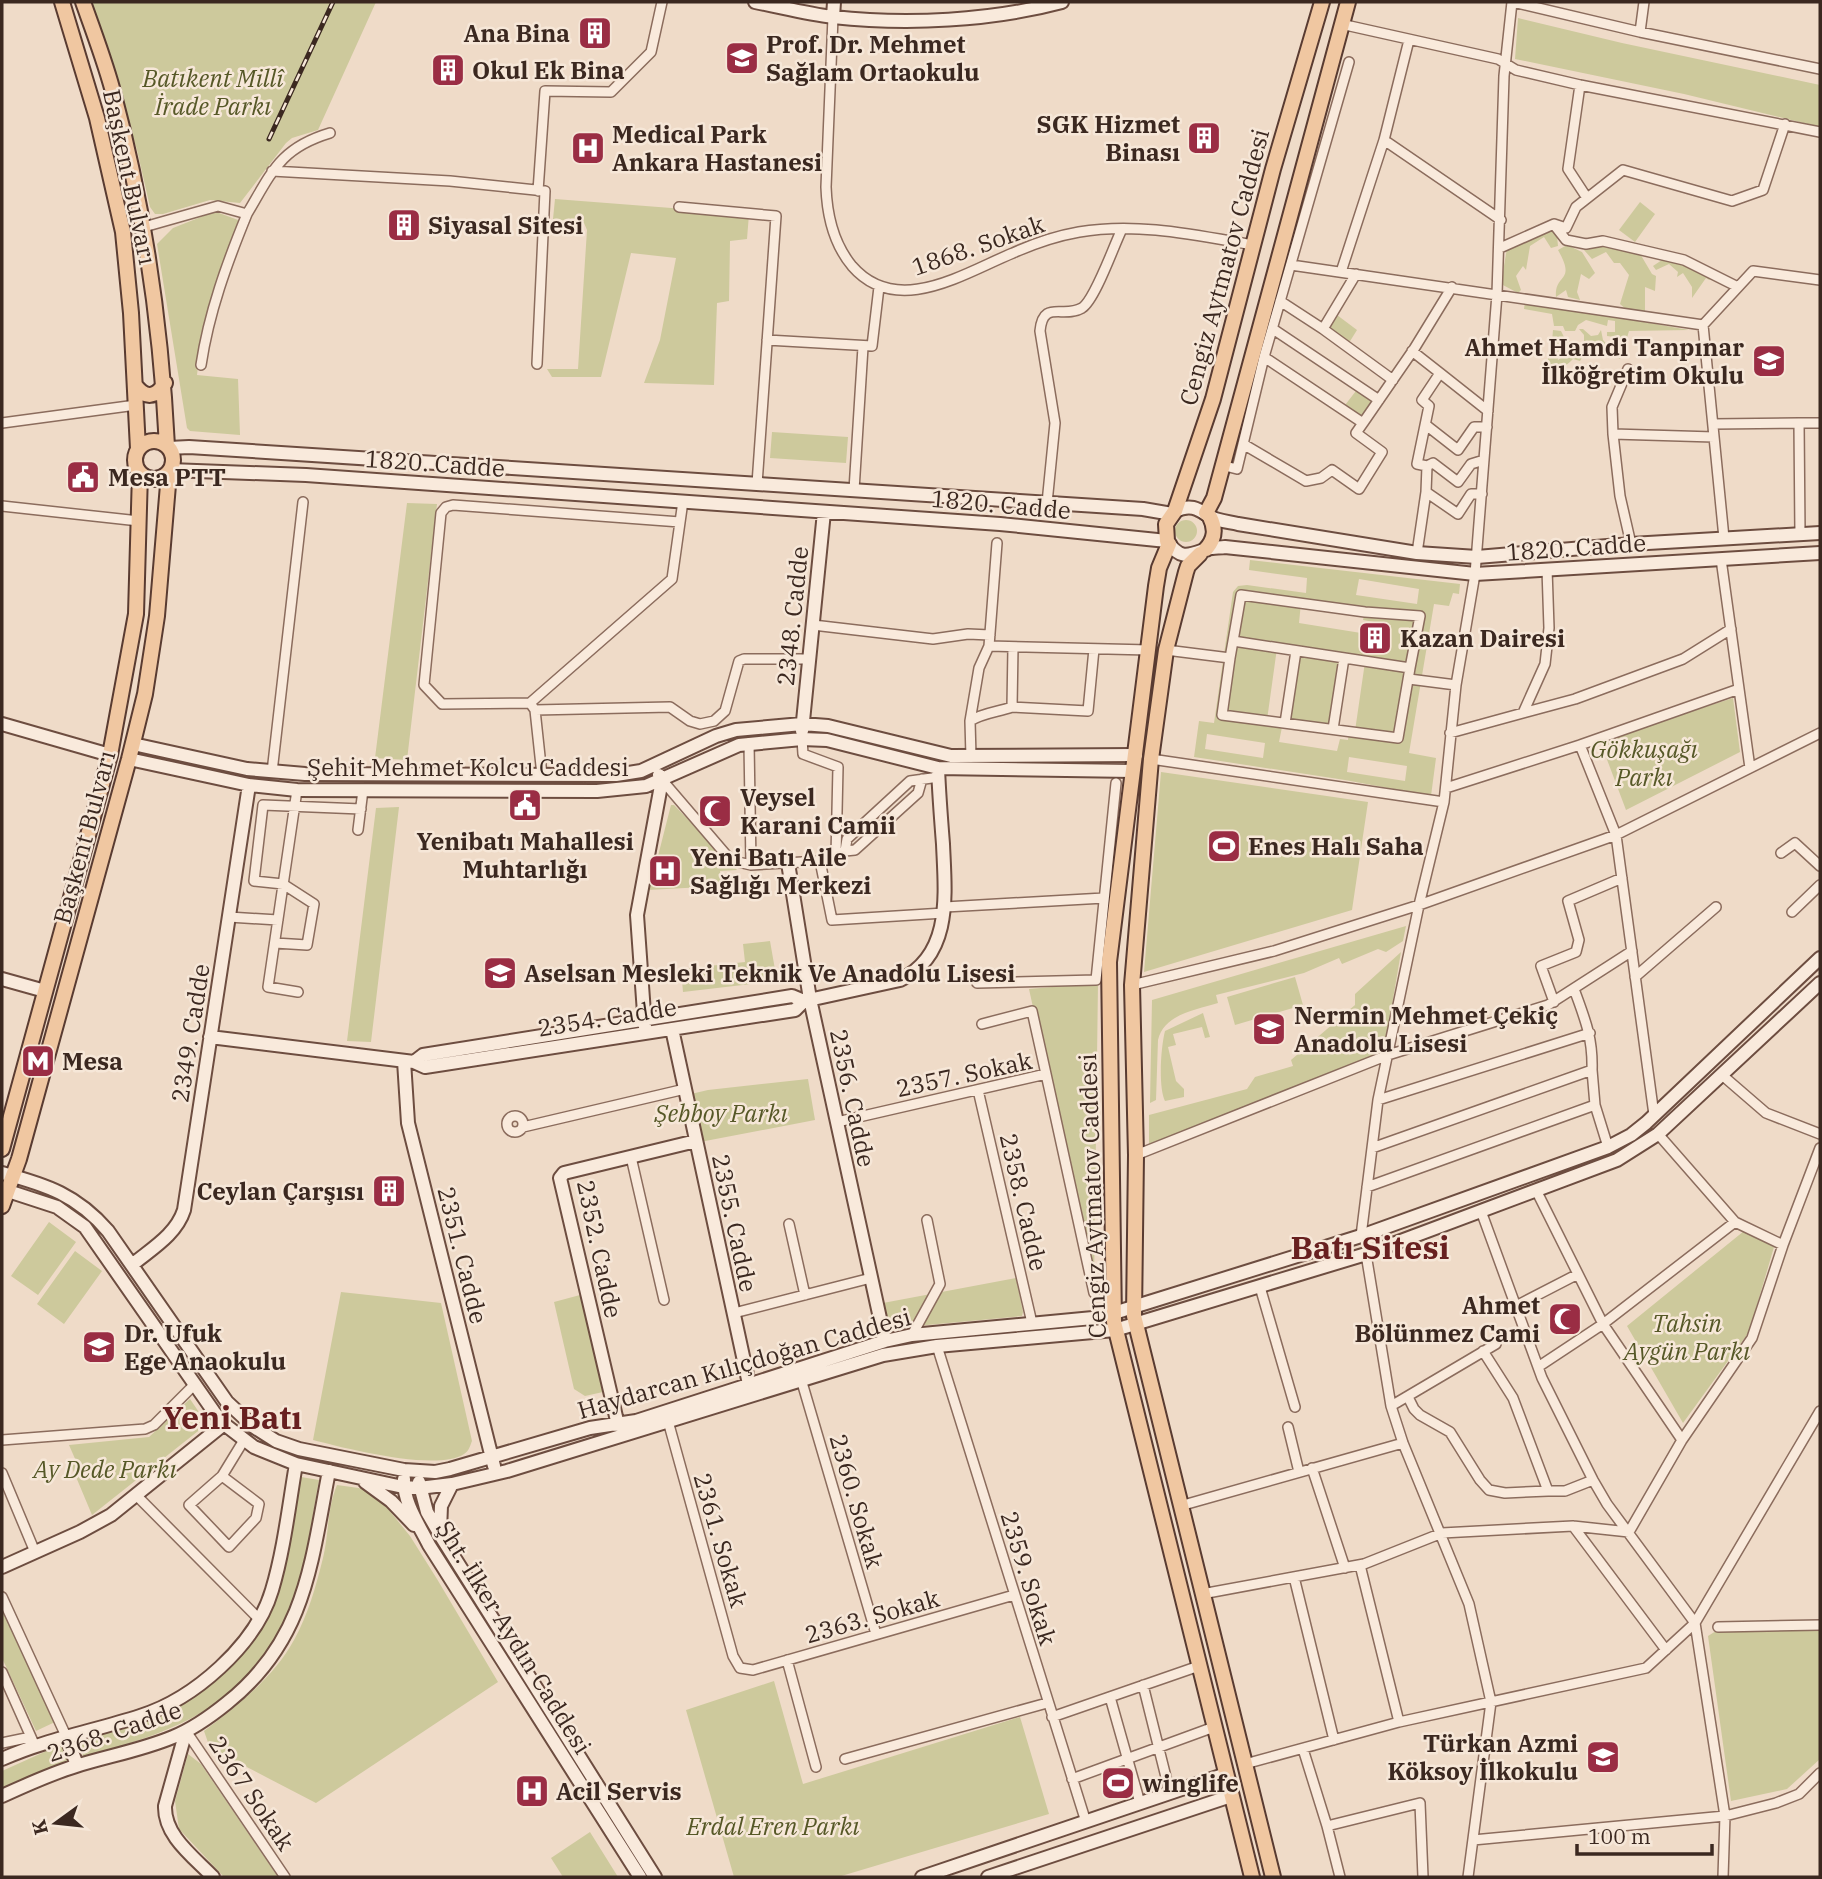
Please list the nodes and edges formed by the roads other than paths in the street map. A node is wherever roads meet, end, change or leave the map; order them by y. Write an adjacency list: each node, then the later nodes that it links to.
1 (62, 2): 56 (main road, Başkent Bulvarı)
2 (83, 2): 30 (main road, Başkent Bulvarı)
3 (662, 2): 24 (street)
4 (755, 2): 11 (main road)
5 (834, 2): 11 (main road)
6 (1062, 2): 11 (main road)
7 (1322, 2): 32 (main road, Cengiz Aytmatov Caddesi)
8 (1348, 2): 12 (main road, Cengiz Aytmatov Caddesi)
9 (1513, 2): 13 (street); 16 (street)
10 (1644, 2): 13 (street)
11 (833, 17): 39 (street)
12 (1341, 24): 14 (street); 74 (main road, Cengiz Aytmatov Caddesi)
13 (1640, 32): 17 (street)
14 (1409, 40): 16 (street); 22 (street)
15 (1349, 62): 34 (street)
16 (1506, 64): 18 (street); 28 (street)
17 (1820, 69)
18 (1580, 85): 19 (street); 25 (street)
19 (1785, 124): 20 (street); 25 (street)
20 (1820, 132)
21 (330, 133): 23 (street)
22 (1384, 139): 28 (street); 35 (street)
23 (272, 171): 24 (street); 27 (street)
24 (538, 191): 50 (street)
25 (1587, 198): 29 (street)
26 (679, 207): 46 (street)
27 (247, 214): 30 (street); 51 (street)
28 (1501, 220): 33 (street)
29 (1554, 224): 33 (street); 38 (street)
30 (144, 228): 55 (main road, Başkent Bulvarı)
31 (1122, 229): 32 (street, 1868. Sokak); 39 (street, 1868. Sokak); 85 (street)
32 (1253, 245): 88 (main road, Cengiz Aytmatov Caddesi)
33 (1500, 248): 41 (street)
34 (1291, 265): 35 (street); 42 (street)
35 (1341, 272): 36 (street)
36 (1356, 274): 40 (street); 45 (street)
37 (1820, 280): 38 (street)
38 (1738, 286): 43 (street)
39 (879, 287): 47 (street)
40 (1452, 287): 41 (street); 48 (street)
41 (1497, 294): 43 (street); 59 (street)
42 (1280, 301): 44 (street); 45 (street)
43 (1703, 325): 64 (street)
44 (1273, 329): 49 (street); 57 (street)
45 (1323, 329): 54 (street)
46 (767, 340): 47 (street); 79 (street)
47 (863, 346): 80 (street)
48 (1412, 351): 53 (street); 54 (street)
49 (1264, 357): 61 (street); 69 (street)
50 (537, 364)
51 (201, 365)
52 (1628, 369): 67 (street)
53 (1440, 373): 59 (street); 65 (street)
54 (1393, 380): 57 (street)
55 (164, 383): 56 (main road); 70 (main road, Başkent Bulvarı)
56 (135, 384): 58 (main road, Başkent Bulvarı)
57 (1379, 400): 61 (street)
58 (136, 405): 60 (street); 71 (main road, Başkent Bulvarı)
59 (1488, 411): 66 (street)
60 (2, 423)
61 (1363, 423): 69 (street)
62 (1799, 423): 63 (street); 64 (street); 94 (street)
63 (1820, 423)
64 (1713, 424): 68 (street)
65 (1426, 425): 66 (street); 75 (street)
66 (1487, 427): 73 (street)
67 (1613, 434): 68 (street); 98 (street)
68 (1714, 438): 95 (street)
69 (1243, 444): 74 (street)
70 (168, 447): 71 (main road); 72 (main road, 1820. Cadde); 76 (main road)
71 (138, 449): 78 (main road)
72 (217, 449): 77 (main road); 79 (main road, 1820. Cadde)
73 (1484, 460): 75 (street); 82 (street)
74 (1221, 465): 89 (main road, Cengiz Aytmatov Caddesi)
75 (1427, 466): 81 (street)
76 (169, 471): 77 (main road, 1820. Cadde); 78 (main road); 92 (main road, Başkent Bulvarı)
77 (218, 472): 83 (main road, 1820. Cadde)
78 (140, 474): 91 (main road, Başkent Bulvarı)
79 (757, 484): 80 (main road, 1820. Cadde)
80 (854, 490): 85 (main road, 1820. Cadde)
81 (1426, 492): 82 (street); 101 (street)
82 (1482, 494): 102 (street)
83 (683, 501): 87 (main road, 1820. Cadde); 90 (street)
84 (303, 502): 143 (street)
85 (1047, 503): 88 (main road, 1820. Cadde)
86 (2, 506): 91 (street)
87 (824, 512): 96 (main road, 1820. Cadde); 106 (main road, 2348. Cadde)
88 (1174, 512): 89 (main road, 1820. Cadde); 96 (main road, Cengiz Aytmatov Caddesi)
89 (1208, 515): 99 (main road, Cengiz Aytmatov Caddesi); 101 (main road, 1820. Cadde)
90 (680, 522): 122 (street); 122 (street)
91 (139, 525): 92 (main road); 136 (main road, Başkent Bulvarı)
92 (164, 532): 135 (main road, Başkent Bulvarı)
93 (1820, 533): 94 (main road, 1820. Cadde)
94 (1800, 534): 95 (main road, 1820. Cadde)
95 (1724, 538): 98 (main road, 1820. Cadde)
96 (1168, 542): 99 (main road, 1820. Cadde); 113 (main road, Cengiz Aytmatov Caddesi)
97 (998, 543): 108 (street)
98 (1631, 544): 102 (main road, 1820. Cadde)
99 (1203, 551): 105 (main road, 1820. Cadde); 114 (main road, Cengiz Aytmatov Caddesi)
100 (1820, 552): 103 (main road, 1820. Cadde)
101 (1417, 553): 102 (main road, 1820. Cadde)
102 (1477, 558): 105 (street)
103 (1721, 559): 104 (main road, 1820. Cadde); 107 (street)
104 (1547, 569): 105 (main road, 1820. Cadde); 124 (street)
105 (1475, 574): 120 (street)
106 (813, 625): 108 (street); 118 (main road, 2348. Cadde)
107 (1731, 629): 121 (street); 124 (street)
108 (990, 635): 110 (street)
109 (1233, 641): 115 (street); 116 (street); 119 (street)
110 (989, 646): 111 (street); 125 (street)
111 (1013, 646): 112 (street); 123 (street)
112 (1094, 649): 113 (street); 123 (street)
113 (1149, 650): 137 (main road, Cengiz Aytmatov Caddesi)
114 (1166, 650): 116 (street); 139 (main road, Cengiz Aytmatov Caddesi)
115 (1297, 651): 117 (street); 126 (street)
116 (1230, 658): 126 (street)
117 (1344, 658): 119 (street); 129 (street)
118 (809, 659): 122 (street); 128 (main road, 2348. Cadde)
119 (1409, 674): 120 (street); 129 (street)
120 (1456, 685): 130 (street)
121 (1739, 689): 134 (street); 141 (street)
122 (532, 706): 145 (street)
123 (1012, 707): 125 (street)
124 (1523, 713): 130 (street)
125 (970, 722): 138 (street)
126 (1285, 723): 129 (street)
127 (2, 724): 136 (main road)
128 (802, 724): 132 (main road, 2348. Cadde); 138 (main road, Şehit Mehmet Kolcu Caddesi); 140 (main road, Şehit Mehmet Kolcu Caddesi)
129 (1334, 729)
130 (1450, 733): 150 (street)
131 (1820, 733): 141 (street)
132 (802, 739): 133 (main road, Şehit Mehmet Kolcu Caddesi); 144 (main road, Şehit Mehmet Kolcu Caddesi); 159 (street)
133 (749, 743): 146 (main road, Şehit Mehmet Kolcu Caddesi); 163 (street)
134 (1580, 745): 150 (street); 157 (street)
135 (131, 752): 143 (main road, Şehit Mehmet Kolcu Caddesi); 149 (main road, Şehit Mehmet Kolcu Caddesi); 214 (main road, Başkent Bulvarı)
136 (110, 755): 184 (main road, Başkent Bulvarı)
137 (1136, 755): 138 (main road, Şehit Mehmet Kolcu Caddesi); 142 (main road, Cengiz Aytmatov Caddesi)
138 (971, 757)
139 (1151, 760): 153 (street); 182 (main road, Cengiz Aytmatov Caddesi)
140 (660, 762): 145 (main road, Şehit Mehmet Kolcu Caddesi); 146 (main road)
141 (1750, 768): 157 (street)
142 (1133, 771): 144 (main road, Şehit Mehmet Kolcu Caddesi); 158 (main road, Cengiz Aytmatov Caddesi)
143 (272, 772): 145 (main road, Şehit Mehmet Kolcu Caddesi)
144 (938, 772): 147 (street); 171 (main road, 2354. Cadde)
145 (542, 775)
146 (667, 777): 152 (main road, Şehit Mehmet Kolcu Caddesi); 163 (street); 189 (main road)
147 (922, 779): 159 (street); 159 (street)
148 (1116, 783): 158 (street)
149 (249, 785): 151 (main road, Şehit Mehmet Kolcu Caddesi); 173 (main road, 2349. Cadde)
150 (1446, 788): 153 (street)
151 (297, 790): 152 (main road, Şehit Mehmet Kolcu Caddesi); 154 (street)
152 (363, 790): 155 (street)
153 (1444, 802): 169 (street)
154 (295, 805): 155 (street); 166 (street); 166 (street)
155 (360, 809): 156 (street)
156 (358, 830)
157 (1616, 835): 165 (street); 169 (street)
158 (1118, 838): 168 (street); 236 (main road, Cengiz Aytmatov Caddesi)
159 (841, 853): 161 (street)
160 (1781, 853): 164 (street)
161 (820, 861): 162 (street); 171 (street)
162 (788, 863): 163 (street); 186 (main road, 2356. Cadde)
163 (751, 865)
164 (1820, 866)
165 (1622, 878): 176 (street); 187 (street)
166 (284, 884): 174 (street); 175 (street)
167 (1820, 885): 172 (street)
168 (1104, 898): 171 (street); 181 (street)
169 (1419, 905): 182 (street); 193 (street)
170 (1716, 907): 178 (street)
171 (945, 910): 186 (main road, 2354. Cadde)
172 (1792, 912)
173 (229, 917): 174 (street); 192 (main road, 2349. Cadde)
174 (278, 920): 175 (street)
175 (275, 943): 185 (street)
176 (1632, 951): 178 (street); 183 (street)
177 (1820, 958): 202 (main road, Haydarcan Kılıçdoğan Caddesi)
178 (1635, 977): 202 (street)
179 (2, 979): 184 (main road)
180 (1820, 983): 197 (main road, Haydarcan Kılıçdoğan Caddesi)
181 (978, 984)
182 (1132, 985): 212 (main road, Cengiz Aytmatov Caddesi)
183 (1574, 989): 187 (street); 191 (street)
184 (45, 991): 211 (main road, Başkent Bulvarı)
185 (298, 992)
186 (807, 1000): 189 (main road, 2354. Cadde); 190 (main road, 2354. Cadde); 203 (main road, 2356. Cadde)
187 (1554, 1002): 193 (street)
188 (982, 1024): 196 (street)
189 (645, 1026): 190 (main road, 2354. Cadde); 194 (main road, 2354. Cadde)
190 (671, 1029): 198 (main road, 2355. Cadde)
191 (1590, 1033): 195 (street); 200 (street)
192 (210, 1037): 194 (main road, 2354. Cadde); 226 (main road, 2349. Cadde)
193 (1388, 1055): 200 (street); 212 (street)
194 (409, 1062): 262 (main road, 2351. Cadde)
195 (1592, 1070): 201 (street); 209 (street)
196 (1046, 1074): 199 (street, 2357. Sokak); 230 (street, 2357. Sokak)
197 (1722, 1075): 205 (main road, Haydarcan Kılıçdoğan Caddesi); 206 (street)
198 (685, 1089): 204 (street); 207 (main road, 2355. Cadde)
199 (978, 1090): 203 (street, 2357. Sokak); 237 (street, 2358. Cadde)
200 (1378, 1100): 209 (street)
201 (1595, 1105): 208 (street); 215 (street)
202 (1654, 1115): 208 (main road, Haydarcan Kılıçdoğan Caddesi)
203 (837, 1122): 228 (main road, 2356. Cadde)
204 (523, 1127)
205 (1658, 1134): 217 (main road, Haydarcan Kılıçdoğan Caddesi); 221 (street)
206 (1820, 1134)
207 (696, 1141): 213 (main road, 2352. Cadde); 235 (main road, 2355. Cadde)
208 (1608, 1147): 223 (main road, Haydarcan Kılıçdoğan Caddesi)
209 (1373, 1148): 215 (street)
210 (1820, 1148): 224 (street)
211 (2, 1149)
212 (1136, 1156): 234 (main road, Cengiz Aytmatov Caddesi)
213 (631, 1157): 232 (street); 256 (main road, 2352. Cadde)
214 (8, 1175): 216 (main road, Başkent Bulvarı); 226 (main road, Haydarcan Kılıçdoğan Caddesi)
215 (1367, 1187): 223 (street)
216 (5, 1190): 218 (main road, Başkent Bulvarı); 248 (main road, Haydarcan Kılıçdoğan Caddesi)
217 (1536, 1191): 219 (main road, Haydarcan Kılıçdoğan Caddesi); 227 (street)
218 (2, 1206)
219 (1481, 1211): 225 (main road, Haydarcan Kılıçdoğan Caddesi); 233 (street)
220 (927, 1220): 241 (street)
221 (1735, 1222): 224 (street); 238 (street)
222 (789, 1224): 231 (street)
223 (1361, 1236): 225 (main road); 234 (main road, Haydarcan Kılıçdoğan Caddesi)
224 (1783, 1245): 260 (street)
225 (1366, 1254): 229 (main road, Haydarcan Kılıçdoğan Caddesi); 251 (street)
226 (132, 1265): 266 (main road, Haydarcan Kılıçdoğan Caddesi)
227 (1578, 1273): 233 (street); 238 (street)
228 (871, 1278): 231 (street); 242 (main road, 2356. Cadde)
229 (1260, 1287): 239 (main road, Haydarcan Kılıçdoğan Caddesi); 252 (street)
230 (1094, 1293)
231 (805, 1296): 235 (street)
232 (664, 1300)
233 (1516, 1306): 246 (street)
234 (1133, 1307): 236 (main road, Haydarcan Kılıçdoğan Caddesi); 239 (main road, Cengiz Aytmatov Caddesi)
235 (734, 1313): 249 (main road, 2355. Cadde)
236 (1114, 1314): 237 (main road, Haydarcan Kılıçdoğan Caddesi); 240 (main road, Cengiz Aytmatov Caddesi)
237 (1032, 1324): 241 (main road, Haydarcan Kılıçdoğan Caddesi)
238 (1603, 1324): 246 (street); 260 (street)
239 (1135, 1325): 240 (main road, Haydarcan Kılıçdoğan Caddesi); 279 (main road, Cengiz Aytmatov Caddesi)
240 (1115, 1330): 244 (main road, Haydarcan Kılıçdoğan Caddesi); 300 (main road, Cengiz Aytmatov Caddesi)
241 (912, 1335): 242 (main road, Haydarcan Kılıçdoğan Caddesi)
242 (885, 1341): 249 (main road, Haydarcan Kılıçdoğan Caddesi)
243 (1496, 1344): 245 (street)
244 (937, 1346): 247 (main road, Haydarcan Kılıçdoğan Caddesi); 291 (street, 2359. Sokak)
245 (1483, 1351): 250 (street); 277 (street)
246 (1538, 1367): 273 (street)
247 (801, 1379): 254 (main road, Haydarcan Kılıçdoğan Caddesi); 297 (street, 2360. Sokak)
248 (195, 1384): 255 (main road, Haydarcan Kılıçdoğan Caddesi); 258 (street)
249 (749, 1384): 256 (main road, Haydarcan Kılıçdoğan Caddesi)
250 (1408, 1397): 251 (street); 277 (street)
251 (1391, 1406): 261 (street)
252 (1295, 1407)
253 (1820, 1411): 294 (street)
254 (668, 1421): 269 (main road, Haydarcan Kılıçdoğan Caddesi); 301 (street, 2361. Sokak)
255 (225, 1424): 259 (main road, Haydarcan Kılıçdoğan Caddesi); 278 (main road)
256 (618, 1425): 262 (main road, Haydarcan Kılıçdoğan Caddesi)
257 (1288, 1427): 268 (street)
258 (2, 1440)
259 (244, 1440): 263 (main road, Haydarcan Kılıçdoğan Caddesi); 270 (street)
260 (1682, 1440): 281 (street)
261 (1403, 1443): 264 (street); 282 (street)
262 (492, 1458): 267 (main road, Haydarcan Kılıçdoğan Caddesi); 269 (main road, 2351. Cadde)
263 (296, 1464): 265 (main road, Haydarcan Kılıçdoğan Caddesi); 293 (main road, 2368. Cadde)
264 (1312, 1468): 268 (street); 288 (street)
265 (329, 1471): 271 (main road, Haydarcan Kılıçdoğan Caddesi); 312 (main road, 2368. Cadde)
266 (404, 1471): 267 (main road, Haydarcan Kılıçdoğan Caddesi); 275 (main road)
267 (419, 1471): 276 (main road)
268 (1299, 1472): 279 (street)
269 (496, 1474): 274 (main road, Haydarcan Kılıçdoğan Caddesi)
270 (222, 1476): 270 (street)
271 (359, 1478): 275 (main road, Haydarcan Kılıçdoğan Caddesi); 284 (main road)
272 (3, 1479): 285 (street)
273 (1593, 1480): 277 (street); 281 (street)
274 (452, 1484): 276 (main road, Haydarcan Kılıçdoğan Caddesi); 283 (main road)
275 (404, 1487): 276 (main road, Haydarcan Kılıçdoğan Caddesi); 284 (main road, Şht. İlker Aydın Caddesi)
276 (419, 1488): 283 (main road, Şht. İlker Aydın Caddesi)
277 (1548, 1490)
278 (137, 1496): 285 (main road); 293 (street)
279 (1180, 1506): 290 (main road, Cengiz Aytmatov Caddesi)
280 (1573, 1526): 281 (street); 282 (street); 298 (street)
281 (1629, 1532): 294 (street)
282 (1441, 1533): 286 (street); 307 (street)
283 (442, 1538): 328 (main road, Şht. İlker Aydın Caddesi)
284 (429, 1545): 328 (main road, Şht. İlker Aydın Caddesi)
285 (35, 1552): 287 (main road)
286 (1360, 1565): 288 (street); 310 (street)
287 (2, 1567)
288 (1345, 1568): 289 (street)
289 (1294, 1577): 290 (street); 314 (street)
290 (1202, 1594): 322 (main road, Cengiz Aytmatov Caddesi)
291 (1014, 1595): 297 (street, 2363. Sokak); 308 (street, 2359. Sokak)
292 (2, 1597): 313 (street)
293 (259, 1619): 313 (main road, 2368. Cadde)
294 (1695, 1623): 298 (street); 333 (street)
295 (1820, 1625): 296 (street)
296 (1718, 1627)
297 (876, 1634): 299 (street, 2363. Sokak)
298 (1666, 1650): 307 (street)
299 (787, 1660): 301 (street, 2363. Sokak); 324 (street)
300 (1199, 1666): 303 (street); 311 (main road, Cengiz Aytmatov Caddesi)
301 (740, 1668)
302 (2, 1672): 304 (street)
303 (1143, 1685): 305 (street); 317 (street)
304 (12, 1695): 306 (street); 315 (street)
305 (1110, 1696): 309 (street); 319 (street)
306 (2, 1697)
307 (1491, 1702): 310 (street); 336 (street)
308 (1047, 1703): 309 (street, 2359. Sokak); 321 (street)
309 (1052, 1717): 327 (street, 2359. Sokak)
310 (1399, 1722): 314 (street)
311 (1214, 1727): 317 (street); 326 (main road, Cengiz Aytmatov Caddesi)
312 (186, 1731): 323 (main road, 2368. Cadde); 337 (main road); 338 (street, 2367 Sokak)
313 (66, 1736): 315 (main road, 2368. Cadde); 323 (main road)
314 (1334, 1740): 318 (street)
315 (33, 1741): 316 (street); 320 (main road, 2368. Cadde)
316 (2, 1743)
317 (1158, 1746): 319 (street); 329 (street)
318 (1303, 1749): 322 (street); 335 (street)
319 (1127, 1758): 327 (street); 332 (street)
320 (2, 1759)
321 (845, 1759)
322 (1245, 1764): 344 (main road, Cengiz Aytmatov Caddesi)
323 (77, 1765): 330 (main road, 2368. Cadde)
324 (816, 1767)
325 (1820, 1773): 333 (street)
326 (1226, 1774): 329 (main road); 331 (main road, Cengiz Aytmatov Caddesi)
327 (1072, 1779): 334 (street, 2359. Sokak)
328 (588, 1783): 339 (main road, Şht. İlker Aydın Caddesi); 340 (main road, Şht. İlker Aydın Caddesi)
329 (1170, 1793): 332 (main road)
330 (2, 1796)
331 (1231, 1796): 342 (main road); 343 (main road, Cengiz Aytmatov Caddesi)
332 (1140, 1803): 334 (main road)
333 (1726, 1816): 336 (street); 348 (street)
334 (1086, 1822): 341 (main road)
335 (1327, 1826): 345 (street); 346 (street)
336 (1473, 1840): 347 (street)
337 (213, 1877)
338 (285, 1877)
339 (640, 1877)
340 (655, 1877)
341 (922, 1877)
342 (988, 1877)
343 (1252, 1877)
344 (1273, 1877)
345 (1340, 1877)
346 (1423, 1877)
347 (1468, 1877)
348 (1723, 1877)

